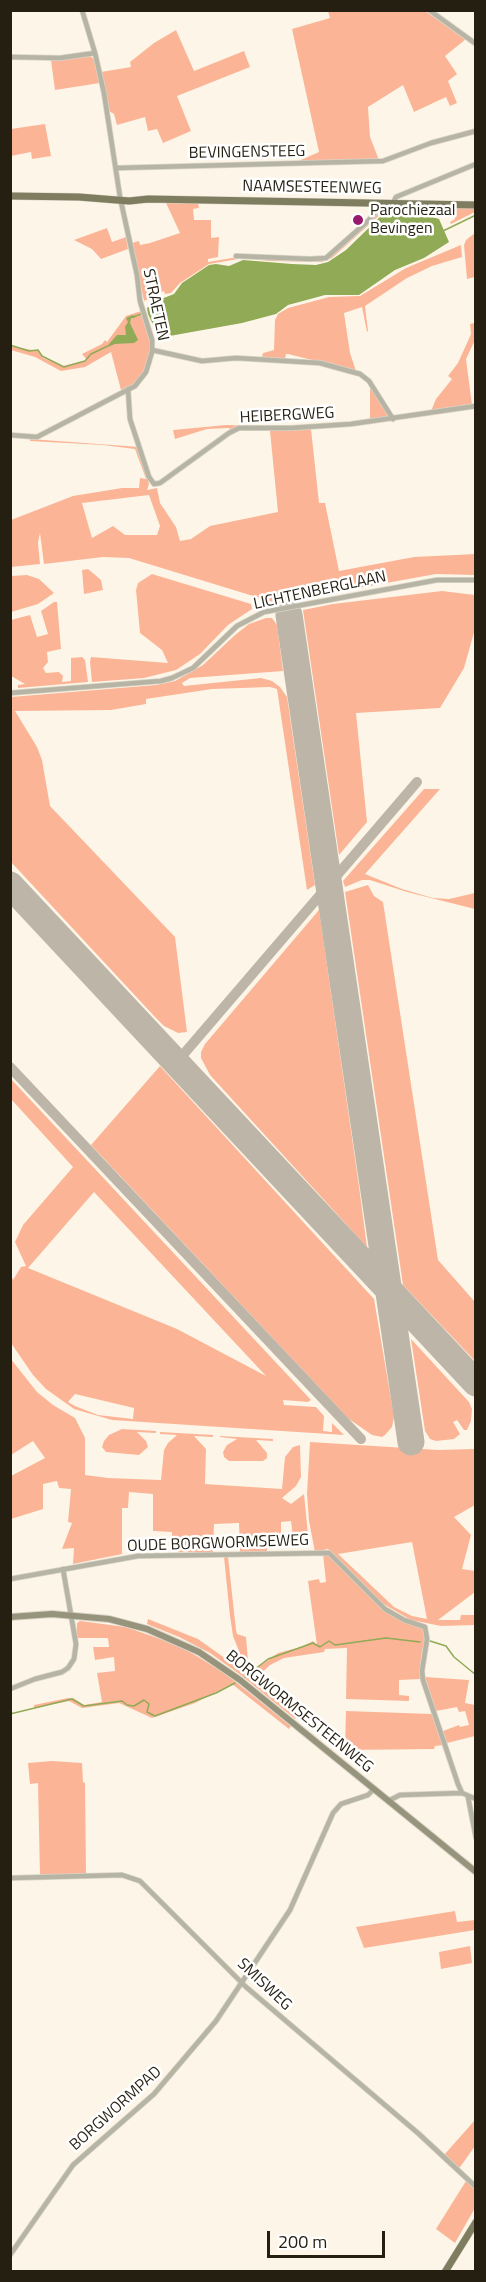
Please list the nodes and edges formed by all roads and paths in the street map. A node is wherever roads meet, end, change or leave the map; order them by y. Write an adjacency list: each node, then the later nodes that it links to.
1 (82, 10): 4 (street, STRAETEN)
2 (429, 10): 3 (street)
3 (474, 40)
4 (95, 53): 5 (street); 8 (street, STRAETEN)
5 (10, 57)
6 (476, 131): 8 (street, BEVINGENSTEEG)
7 (476, 164): 12 (street)
8 (116, 168): 10 (street, STRAETEN)
9 (10, 196): 10 (main road, NAAMSESTEENWEG)
10 (121, 199): 11 (main road, NAAMSESTEENWEG); 15 (street, STRAETEN)
11 (383, 203): 12 (main road, NAAMSESTEENWEG); 14 (street)
12 (393, 203): 13 (main road, NAAMSESTEENWEG)
13 (476, 205)
14 (236, 256)
15 (152, 350): 16 (street, STRAETEN); 18 (street)
16 (128, 389): 18 (street, HEIBERGWEG); 19 (street, STRAETEN)
17 (476, 406): 18 (street, HEIBERGWEG)
18 (393, 418)
19 (10, 435)
20 (476, 580): 21 (street, LICHTENBERGLAAN)
21 (10, 693)
22 (63, 1569): 23 (street, OUDE BORGWORMSEWEG); 24 (street); 28 (street, OUDE BORGWORMSEWEG)
23 (10, 1579)
24 (70, 1614): 25 (main road, BORGWORMSESTEENWEG); 26 (street); 27 (main road, BORGWORMSESTEENWEG)
25 (10, 1617)
26 (10, 1689)
27 (374, 1789): 31 (main road, BORGWORMSESTEENWEG); 35 (street, BORGWORMPAD)
28 (462, 1793): 29 (street); 31 (street)
29 (468, 1797): 30 (street); 32 (street)
30 (476, 1799)
31 (388, 1801): 33 (main road, BORGWORMSESTEENWEG)
32 (476, 1838)
33 (476, 1872)
34 (10, 1878): 35 (street, SMISWEG)
35 (242, 1983): 36 (street, SMISWEG); 38 (street, BORGWORMPAD)
36 (476, 2187)
37 (476, 2222): 39 (main road)
38 (10, 2255)
39 (445, 2271)

